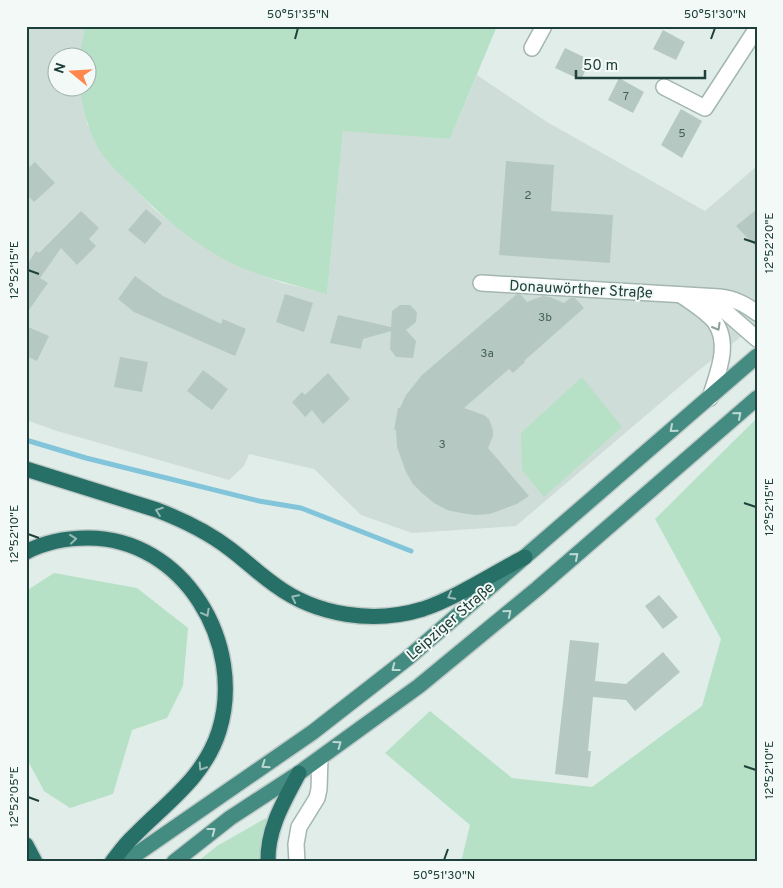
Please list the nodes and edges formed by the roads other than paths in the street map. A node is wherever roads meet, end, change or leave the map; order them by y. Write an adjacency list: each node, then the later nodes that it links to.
1 (544, 26): 3 (street)
2 (757, 28): 4 (street)
3 (532, 48)
4 (664, 87)
5 (481, 283): 6 (street, Donauwörther Straße)
6 (681, 295): 8 (street, Donauwörther Straße); 10 (street, Donauwörther Straße); 12 (street, one-way to 12)
7 (757, 301): 8 (street, Donauwörther Straße)
8 (741, 302): 9 (street, Donauwörther Straße)
9 (757, 313)
10 (757, 339)
11 (757, 356): 12 (highway, Leipziger Straße)
12 (710, 398): 16 (highway, Leipziger Straße, one-way to 16)
13 (757, 398): 17 (highway, Leipziger Straße, one-way to 13)
14 (26, 469): 16 (highway, one-way to 14)
15 (26, 552): 21 (highway, one-way to 21)
16 (525, 557): 22 (highway, Leipziger Straße, one-way to 22)
17 (320, 758): 18 (highway, Leipziger Straße); 25 (street)
18 (299, 773): 23 (highway, Leipziger Straße, one-way to 18); 24 (highway)
19 (26, 845): 20 (highway)
20 (35, 862)
21 (112, 862)
22 (124, 862)
23 (174, 862)
24 (268, 862)
25 (297, 862)

